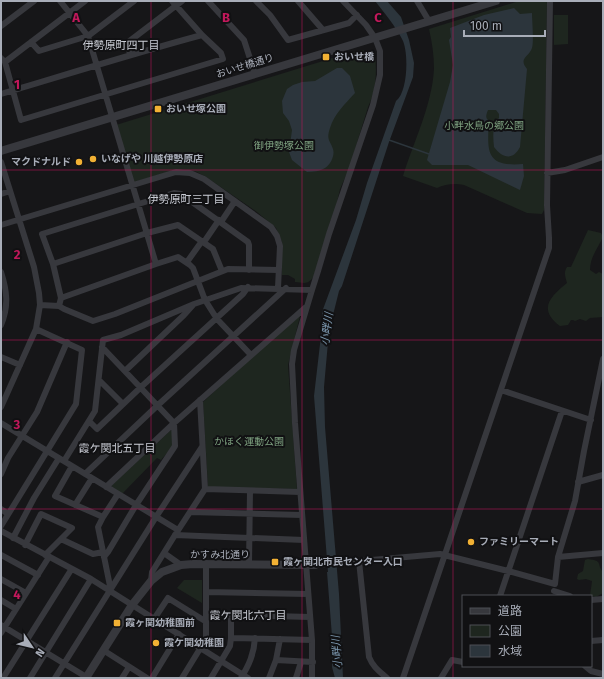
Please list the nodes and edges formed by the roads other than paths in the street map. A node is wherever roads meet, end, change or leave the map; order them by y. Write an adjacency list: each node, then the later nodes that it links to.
1 (34, 1): 18 (street)
2 (60, 1): 15 (street)
3 (85, 1): 15 (street)
4 (134, 1): 21 (street)
5 (182, 1): 12 (street)
6 (208, 1): 27 (street)
7 (256, 1): 19 (street)
8 (298, 1): 19 (street)
9 (343, 1): 16 (street)
10 (496, 1): 14 (street, おいせ橋通り)
11 (550, 1): 36 (street)
12 (174, 3): 20 (street); 24 (street)
13 (420, 3): 17 (street)
14 (477, 4): 17 (street, おいせ橋通り)
15 (70, 13): 21 (street); 23 (street)
16 (357, 15): 19 (street); 22 (street)
17 (426, 22): 22 (street, おいせ橋通り)
18 (1, 26)
19 (323, 30)
20 (202, 35): 24 (street); 30 (street)
21 (88, 36): 23 (street); 26 (street)
22 (378, 37): 27 (street, おいせ橋通り); 58 (street)
23 (31, 42): 25 (street)
24 (130, 54): 26 (street)
25 (3, 60): 28 (street)
26 (96, 66): 28 (street); 30 (street)
27 (255, 74): 31 (street, おいせ橋通り)
28 (12, 90): 29 (street); 30 (street)
29 (1, 94)
30 (104, 94): 31 (street)
31 (111, 118): 32 (street, おいせ橋通り); 37 (street)
32 (1, 151)
33 (602, 158): 35 (street); 36 (street)
34 (1, 162): 38 (street)
35 (603, 165)
36 (547, 173): 79 (street)
37 (132, 186): 40 (street); 41 (street); 42 (street)
38 (10, 191): 39 (street); 42 (street)
39 (1, 194)
40 (235, 201): 43 (street); 51 (street)
41 (138, 204): 43 (street); 45 (street); 48 (street)
42 (19, 220): 44 (street); 62 (street)
43 (220, 221): 46 (street); 50 (street)
44 (1, 224)
45 (147, 233): 46 (street); 48 (street); 49 (street)
46 (203, 241): 47 (street); 52 (street)
47 (187, 262): 49 (street); 54 (street)
48 (53, 264): 59 (street)
49 (156, 264): 59 (street)
50 (249, 270): 51 (street); 52 (street)
51 (278, 270): 56 (street)
52 (222, 271): 54 (street)
53 (1, 272): 66 (street)
54 (197, 281): 60 (street); 63 (street)
55 (248, 287): 56 (street); 60 (street); 65 (street)
56 (278, 288): 57 (street)
57 (286, 288): 58 (street); 68 (street)
58 (312, 290): 64 (street)
59 (61, 298): 63 (street)
60 (204, 300): 61 (street); 65 (street)
61 (194, 304): 70 (street); 75 (street)
62 (40, 305): 63 (street); 67 (street)
63 (59, 306)
64 (306, 307): 71 (street); 102 (street)
65 (217, 318): 68 (street); 78 (street)
66 (1, 325)
67 (36, 329): 69 (street); 74 (street)
68 (234, 336): 71 (street); 82 (street)
69 (67, 342): 89 (street); 91 (street)
70 (102, 347): 75 (street); 76 (street)
71 (252, 355): 80 (street)
72 (1, 357): 74 (street)
73 (603, 359): 77 (street)
74 (20, 364): 83 (street)
75 (125, 371): 78 (street)
76 (99, 380): 81 (street); 86 (street)
77 (601, 380): 85 (street)
78 (141, 387): 81 (street); 82 (street)
79 (501, 390): 84 (street); 125 (street)
80 (200, 400): 87 (street); 90 (street)
81 (123, 404): 86 (street)
82 (158, 405): 87 (street); 95 (street)
83 (1, 407)
84 (562, 411): 85 (street); 134 (street)
85 (591, 420): 98 (street)
86 (89, 421): 92 (street)
87 (174, 422): 99 (street); 105 (street)
88 (1, 423): 89 (street)
89 (22, 435): 91 (street); 94 (street)
90 (202, 447): 100 (street); 112 (street)
91 (48, 451): 92 (street); 108 (street)
92 (62, 460): 93 (street); 116 (street)
93 (72, 466): 95 (street); 104 (street)
94 (1, 474)
95 (85, 474): 97 (street)
96 (603, 475): 98 (street)
97 (92, 478): 99 (street); 104 (street)
98 (578, 482): 127 (street)
99 (106, 487): 103 (street)
100 (205, 489): 101 (street); 107 (street)
101 (250, 491): 102 (street); 109 (street)
102 (300, 492): 110 (street)
103 (118, 494): 105 (street); 111 (street)
104 (75, 505): 111 (street)
105 (136, 505): 112 (street); 123 (street)
106 (1, 509): 108 (street)
107 (190, 512): 109 (street); 115 (street)
108 (8, 514): 113 (street)
109 (250, 514): 110 (street); 117 (street)
110 (302, 516): 119 (street)
111 (103, 517): 123 (street)
112 (156, 517): 115 (street); 140 (street)
113 (1, 526)
114 (1, 531): 116 (street)
115 (176, 533): 117 (street); 121 (street)
116 (13, 538): 120 (street)
117 (249, 538): 119 (street); 131 (street)
118 (61, 540): 120 (street); 123 (street); 126 (street)
119 (304, 540): 132 (street)
120 (25, 545): 126 (street)
121 (164, 553): 130 (street); 138 (street)
122 (603, 553): 127 (street)
123 (103, 554): 140 (street)
124 (1, 555): 135 (street)
125 (446, 555): 128 (street); 134 (street); 193 (street)
126 (47, 556): 133 (street); 135 (street)
127 (558, 557): 139 (street)
128 (357, 561): 132 (street); 192 (street)
129 (206, 564): 130 (street, かすみ北通り); 131 (street, かすみ北通り); 141 (street)
130 (181, 565): 138 (street, かすみ北通り)
131 (249, 565): 132 (street, かすみ北通り)
132 (311, 565): 143 (street)
133 (71, 570): 137 (street); 162 (street)
134 (508, 571): 139 (street); 145 (street)
135 (38, 575): 142 (street)
136 (1, 579): 142 (street)
137 (91, 580): 140 (street); 168 (street)
138 (151, 581): 149 (street, かすみ北通り)
139 (555, 584): 144 (street)
140 (111, 591): 149 (street); 174 (street)
141 (206, 592): 143 (street); 151 (street)
142 (26, 593): 150 (street)
143 (308, 594): 153 (street)
144 (554, 594)
145 (500, 595)
146 (603, 599): 148 (street)
147 (1, 600): 150 (street)
148 (592, 600)
149 (132, 605): 154 (street); 167 (street, かすみ北通り)
150 (16, 609): 156 (street)
151 (206, 614): 152 (street); 155 (street)
152 (231, 616): 153 (street); 159 (street)
153 (310, 617): 163 (street)
154 (154, 619): 155 (street); 158 (street)
155 (205, 621): 166 (street)
156 (3, 626): 157 (street); 162 (street)
157 (1, 634)
158 (179, 634): 166 (street); 186 (street)
159 (231, 638): 160 (street); 170 (street)
160 (255, 638): 161 (street); 179 (street)
161 (280, 639): 163 (street); 169 (street)
162 (26, 640): 168 (street); 180 (street)
163 (312, 640): 172 (street)
164 (603, 640): 165 (street)
165 (592, 641)
166 (201, 648): 170 (street); 187 (street)
167 (103, 650): 175 (street); 183 (street, かすみ北通り)
168 (45, 652): 174 (street); 181 (street)
169 (276, 660): 171 (street); 189 (street)
170 (222, 661): 179 (street); 188 (street)
171 (301, 662): 172 (street); 190 (street)
172 (313, 662): 191 (street)
173 (462, 662): 194 (street)
174 (64, 663): 182 (street); 183 (street)
175 (129, 667): 184 (street); 185 (street)
176 (586, 667): 177 (street)
177 (591, 671): 178 (street); 195 (street)
178 (603, 674)
179 (244, 677)
180 (3, 678)
181 (30, 678)
182 (55, 678)
183 (87, 678)
184 (122, 678)
185 (147, 678)
186 (152, 678)
187 (182, 678)
188 (211, 678)
189 (269, 678)
190 (296, 678)
191 (312, 678)
192 (387, 678)
193 (403, 678)
194 (441, 678)
195 (589, 678)

